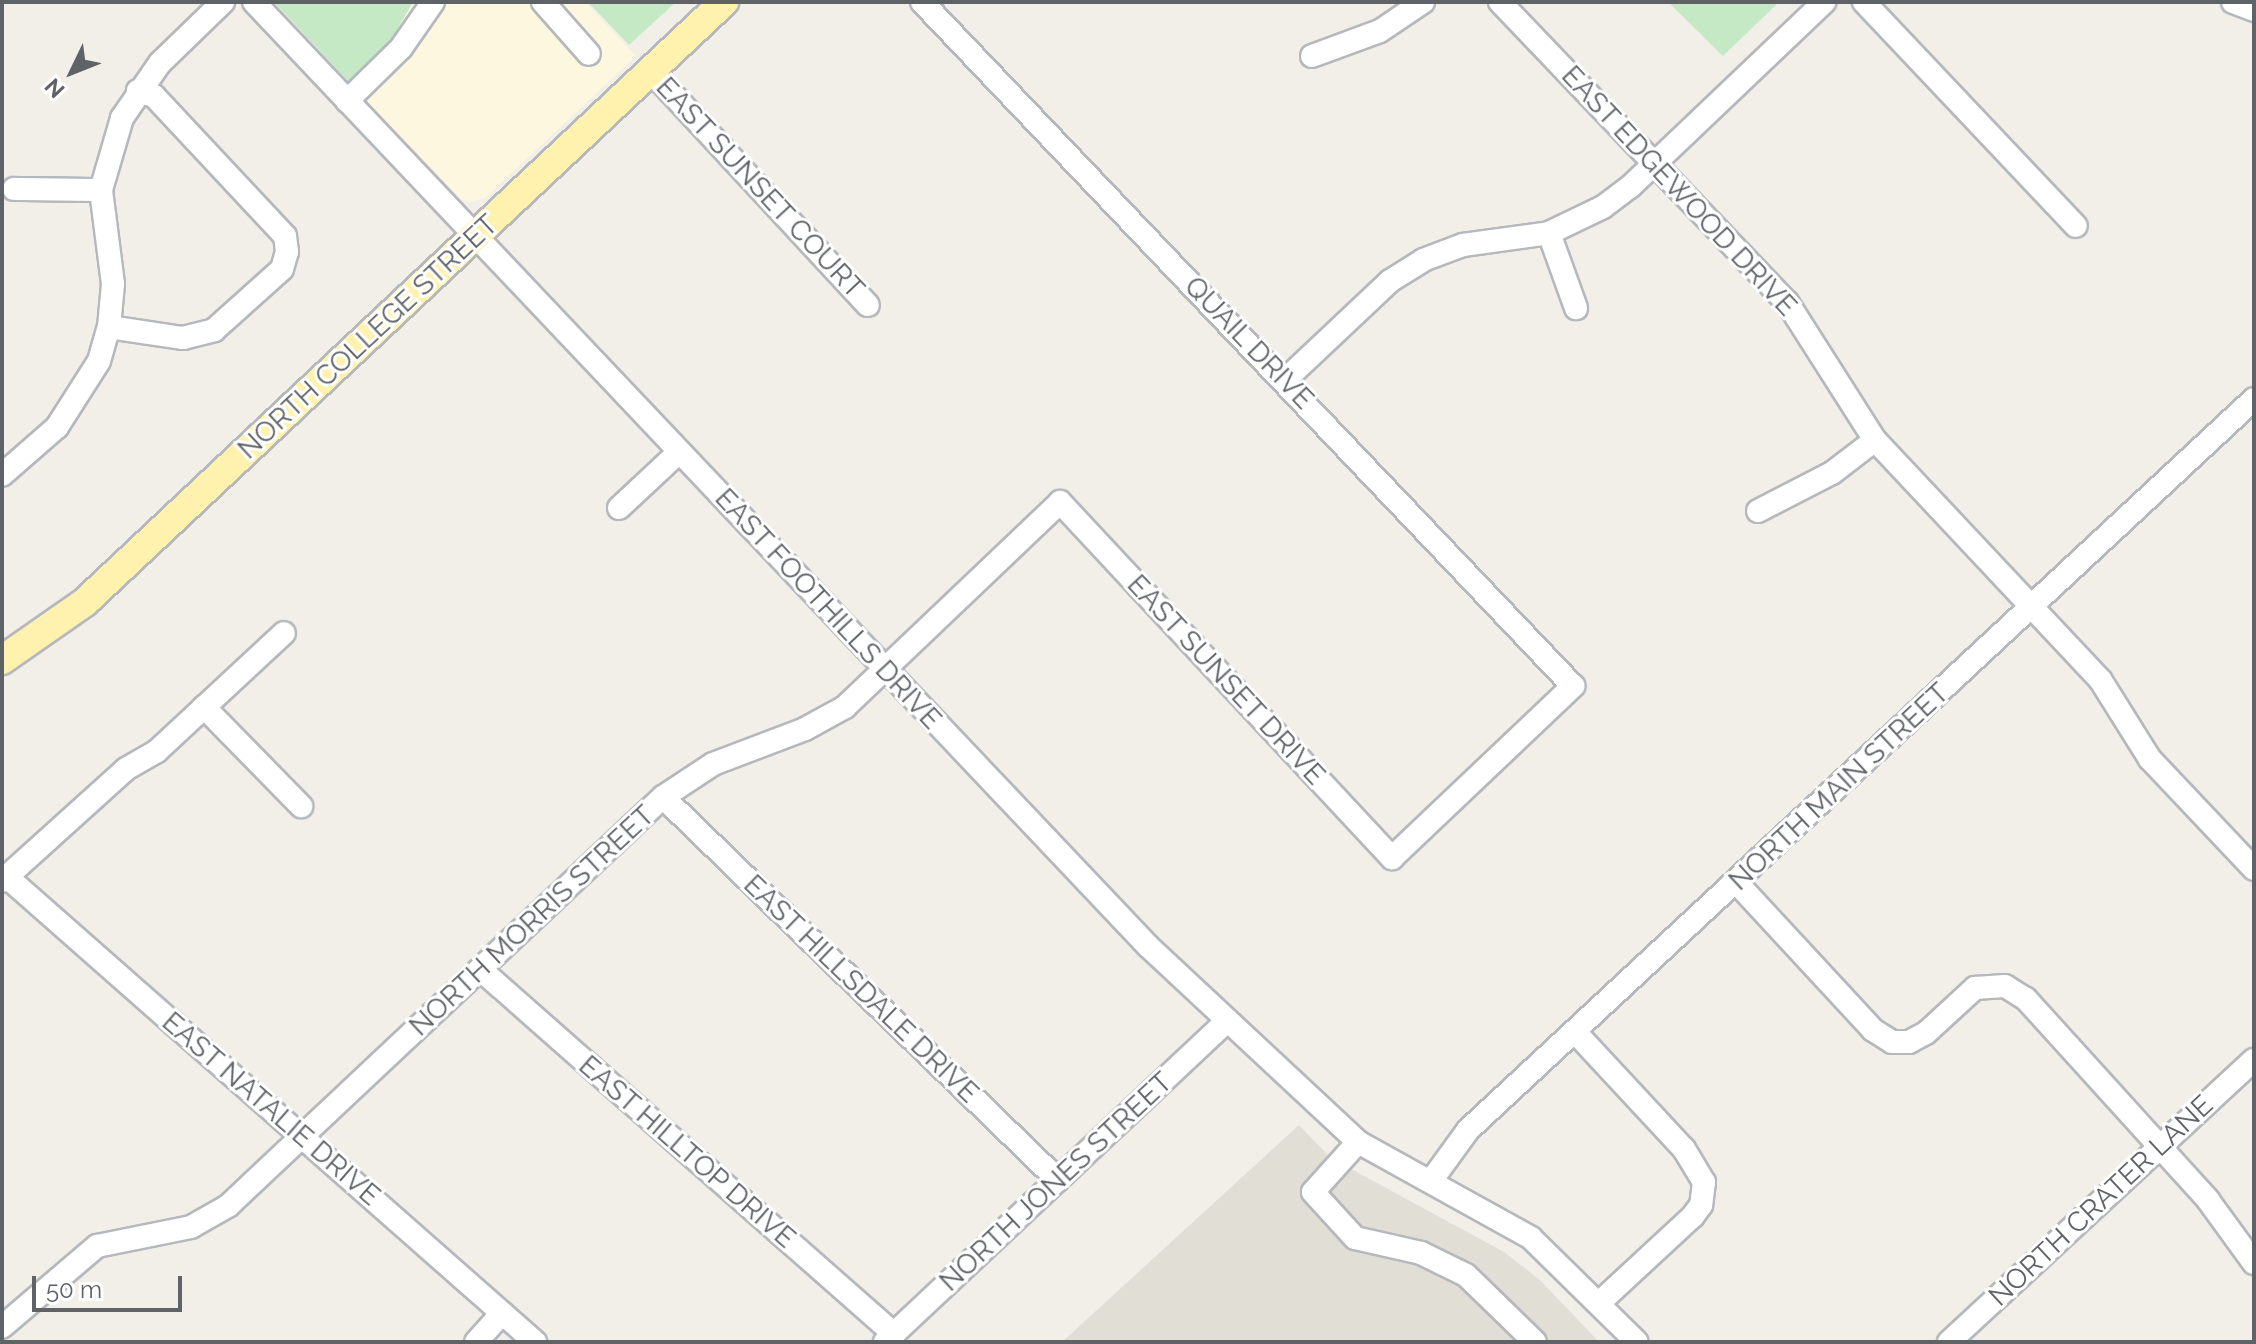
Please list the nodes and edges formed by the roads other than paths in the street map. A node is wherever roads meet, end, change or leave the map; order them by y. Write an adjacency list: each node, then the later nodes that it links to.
1 (223, 2): 16 (street)
2 (254, 2): 17 (street, EAST FOOTHILLS DRIVE)
3 (433, 2): 17 (street)
4 (543, 2): 13 (street)
5 (724, 2): 15 (main road, NORTH COLLEGE STREET)
6 (922, 2): 27 (street, QUAIL DRIVE)
7 (1423, 2): 14 (street)
8 (1500, 2): 18 (street, EAST EDGEWOOD DRIVE)
9 (1824, 2): 18 (street)
10 (1864, 2): 21 (street)
11 (2233, 2): 12 (street)
12 (2254, 10)
13 (589, 54)
14 (1312, 56)
15 (651, 71): 23 (main road, NORTH COLLEGE STREET); 24 (street, EAST SUNSET COURT)
16 (138, 91): 20 (street); 26 (street)
17 (347, 101): 23 (street, EAST FOOTHILLS DRIVE)
18 (1655, 163): 22 (street); 29 (street, EAST EDGEWOOD DRIVE)
19 (14, 189): 20 (street)
20 (101, 190): 26 (street)
21 (2076, 226)
22 (1549, 233): 25 (street); 27 (street)
23 (475, 237): 30 (street, EAST FOOTHILLS DRIVE); 37 (main road, NORTH COLLEGE STREET)
24 (868, 305)
25 (1576, 308)
26 (109, 327): 31 (street)
27 (1285, 380): 42 (street, QUAIL DRIVE)
28 (2254, 399): 35 (street, NORTH MAIN STREET)
29 (1875, 440): 34 (street); 35 (street, EAST EDGEWOOD DRIVE)
30 (679, 452): 33 (street); 38 (street, EAST FOOTHILLS DRIVE)
31 (2, 475)
32 (1060, 502): 38 (street, NORTH MORRIS STREET); 42 (street, EAST SUNSET DRIVE)
33 (619, 508)
34 (1758, 511)
35 (2032, 606): 43 (street, EAST EDGEWOOD DRIVE); 45 (street, NORTH MAIN STREET)
36 (284, 633): 39 (street)
37 (2, 660)
38 (885, 669): 40 (street, NORTH MORRIS STREET); 47 (street, EAST FOOTHILLS DRIVE)
39 (204, 707): 41 (street); 44 (street)
40 (663, 797): 46 (street, NORTH MORRIS STREET); 53 (street, EAST HILLSDALE DRIVE)
41 (301, 806)
42 (1392, 858)
43 (2254, 869)
44 (4, 879): 50 (street, EAST NATALIE DRIVE)
45 (1737, 883): 48 (street, NORTH MAIN STREET); 52 (street)
46 (481, 970): 50 (street, NORTH MORRIS STREET); 59 (street, EAST HILLTOP DRIVE)
47 (1227, 1021): 51 (street, EAST FOOTHILLS DRIVE); 53 (street, NORTH JONES STREET)
48 (1577, 1034): 54 (street, NORTH MAIN STREET); 56 (street)
49 (2254, 1060): 52 (street, NORTH CRATER LANE)
50 (303, 1137): 57 (street, EAST NATALIE DRIVE); 58 (street, NORTH MORRIS STREET)
51 (1358, 1142): 54 (street, EAST FOOTHILLS DRIVE); 62 (street)
52 (2159, 1147): 55 (street); 64 (street, NORTH CRATER LANE)
53 (1058, 1180): 59 (street, NORTH JONES STREET)
54 (1431, 1181): 56 (street, EAST FOOTHILLS DRIVE)
55 (2254, 1263)
56 (1600, 1302): 63 (street, EAST FOOTHILLS DRIVE)
57 (502, 1313): 60 (street); 61 (street, EAST NATALIE DRIVE)
58 (2, 1327)
59 (889, 1338)
60 (476, 1342)
61 (535, 1342)
62 (1535, 1342)
63 (1637, 1342)
64 (1949, 1342)

